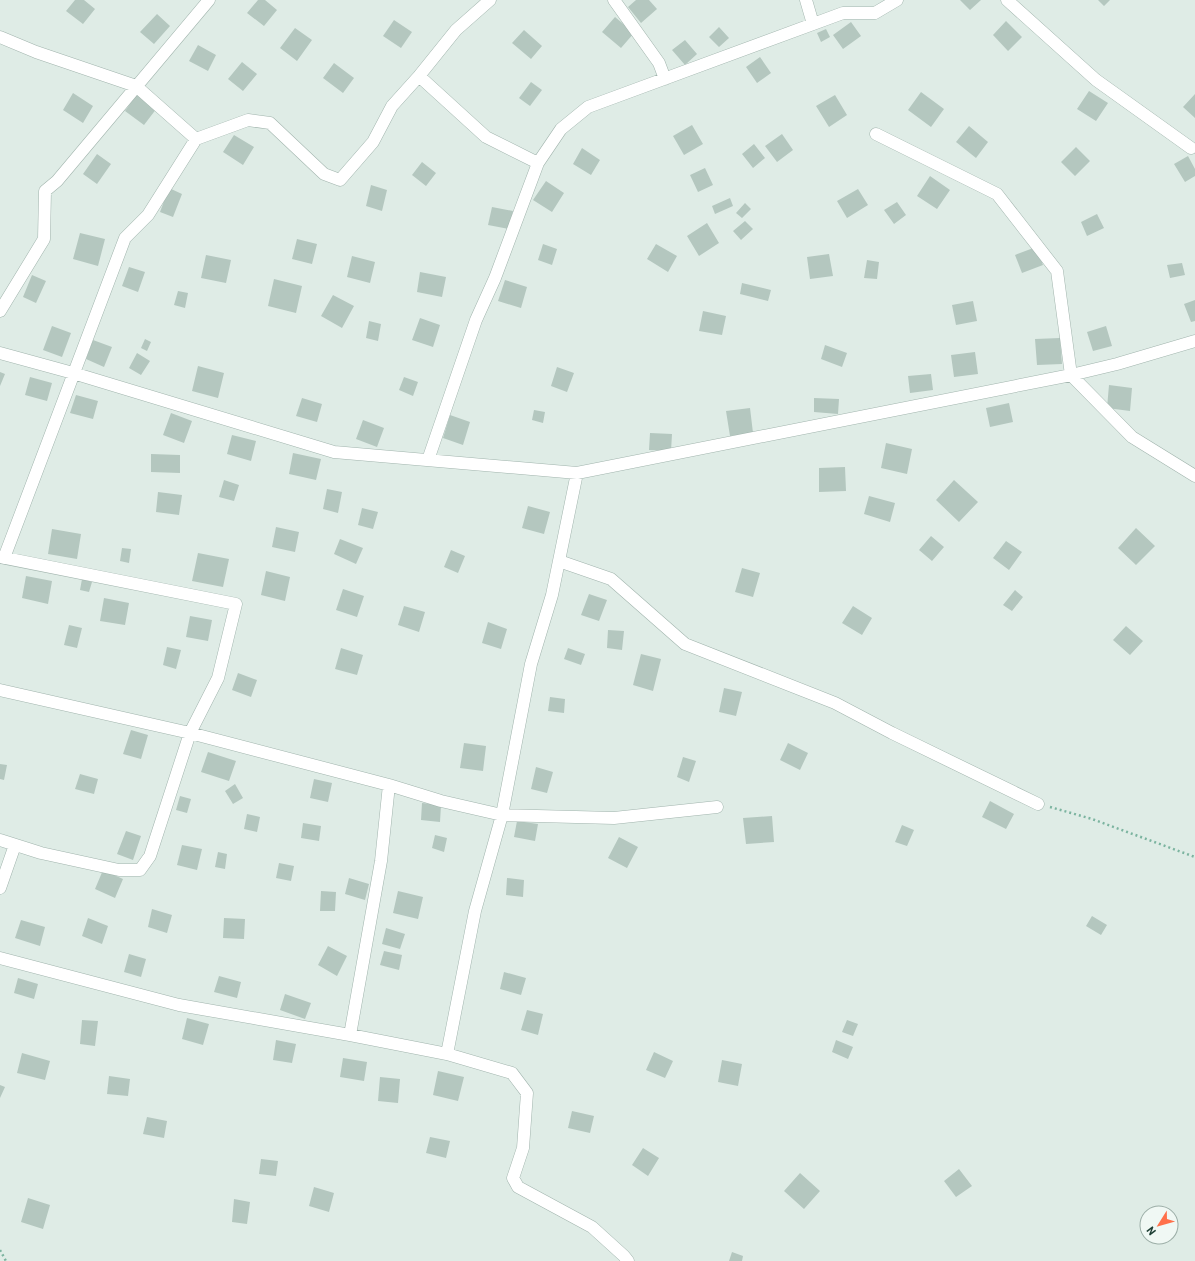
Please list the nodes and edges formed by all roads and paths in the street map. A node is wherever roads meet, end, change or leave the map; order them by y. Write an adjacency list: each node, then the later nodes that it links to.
1 (209, 0): 11 (street)
2 (490, 0): 9 (street)
3 (614, 0): 10 (street)
4 (806, 0): 7 (street)
5 (897, 0): 7 (street)
6 (1007, 0): 14 (street)
7 (813, 24): 10 (street)
8 (0, 37): 11 (street)
9 (419, 76): 13 (street); 15 (street)
10 (665, 79): 15 (street)
11 (136, 86): 13 (street); 16 (street)
12 (876, 134): 20 (street)
13 (196, 139): 19 (street)
14 (1191, 148)
15 (538, 163): 21 (street)
16 (0, 311)
17 (1195, 341): 20 (street)
18 (0, 353): 19 (street)
19 (73, 373): 21 (street); 24 (street)
20 (1071, 375): 22 (street); 23 (street)
21 (428, 460): 22 (street)
22 (577, 472): 25 (street)
23 (1195, 476)
24 (2, 558): 27 (street)
25 (559, 561): 29 (street); 31 (street)
26 (0, 690): 27 (street)
27 (190, 733): 28 (street); 33 (street)
28 (389, 785): 31 (street); 37 (street)
29 (1038, 804): 34 (path)
30 (717, 808): 31 (street)
31 (502, 815): 38 (street)
32 (0, 840): 33 (street)
33 (15, 845): 35 (street)
34 (1195, 857)
35 (0, 888)
36 (0, 958): 37 (street)
37 (350, 1035): 38 (street)
38 (447, 1054): 41 (street)
39 (0, 1250): 40 (path)
40 (6, 1261)
41 (628, 1261)

